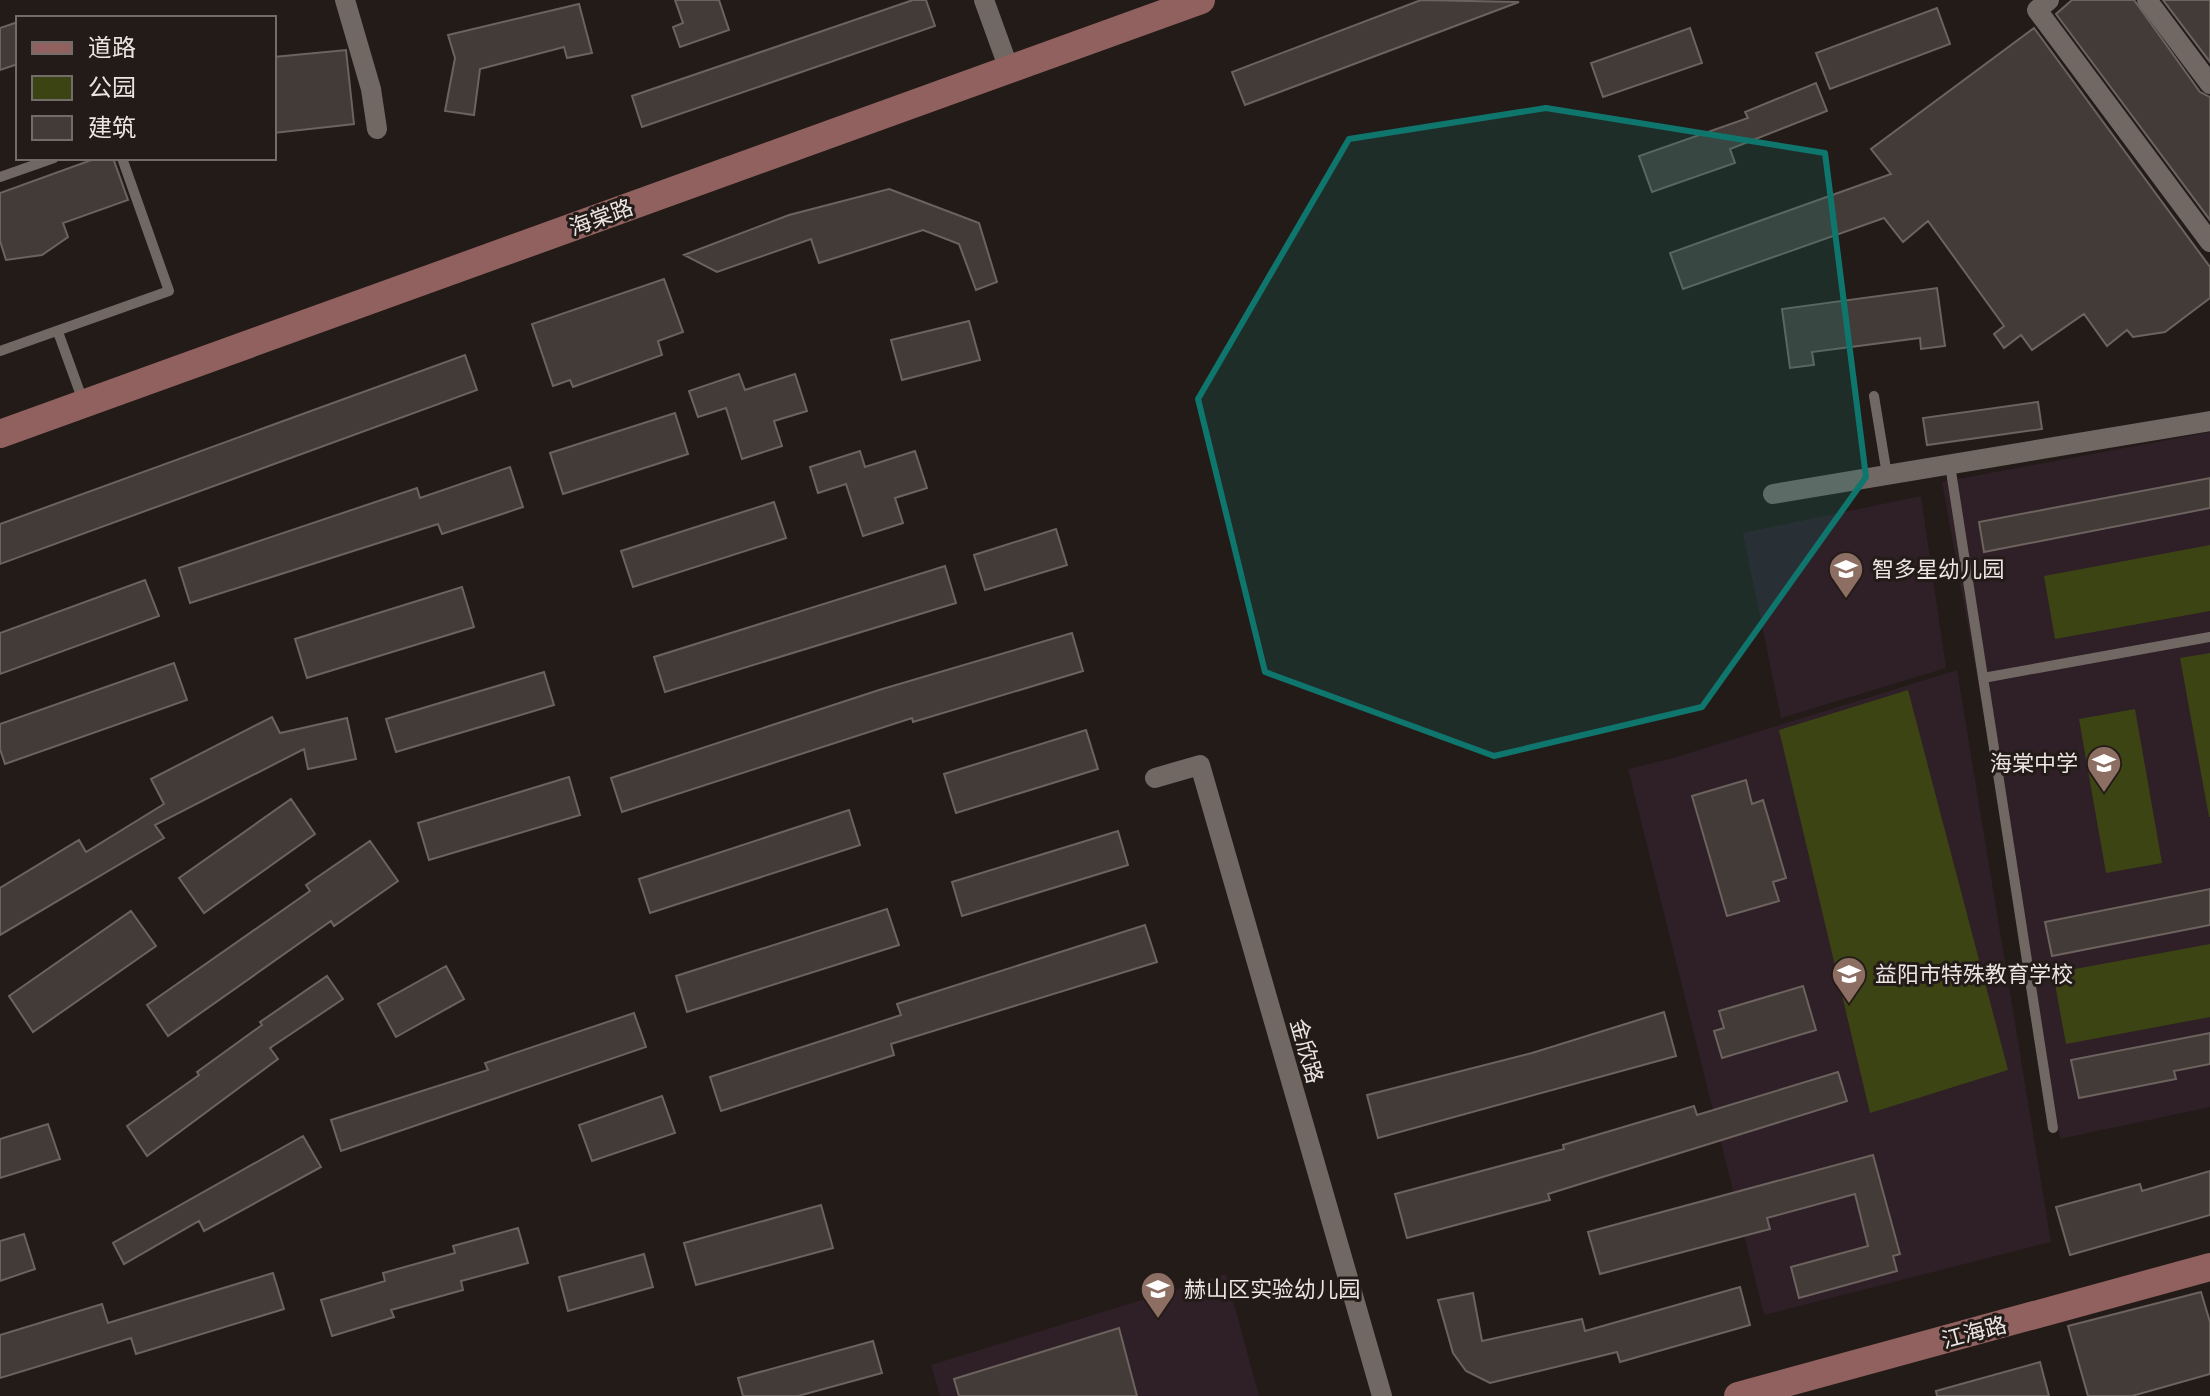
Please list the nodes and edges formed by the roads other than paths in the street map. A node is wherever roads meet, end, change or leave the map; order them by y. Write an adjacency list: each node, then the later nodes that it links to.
1 (345, 0): 8 (street)
2 (984, 0): 6 (street)
3 (1201, 0): 6 (street, 海棠路)
4 (2049, 0): 12 (street)
5 (2147, 0): 7 (street)
6 (1009, 69): 16 (street, 海棠路)
7 (2210, 84)
8 (377, 129)
9 (48, 160): 11 (lane)
10 (123, 160): 13 (lane)
11 (0, 177)
12 (2210, 242)
13 (58, 332): 14 (lane); 16 (lane)
14 (0, 351)
15 (1874, 396): 20 (lane)
16 (84, 403): 18 (street, 海棠路)
17 (2210, 421): 19 (street)
18 (0, 434)
19 (1950, 465): 20 (street); 23 (lane)
20 (1887, 475): 21 (street)
21 (1773, 494)
22 (2210, 637): 23 (lane)
23 (1983, 678): 25 (lane)
24 (1155, 778): 27 (street, 金欣路)
25 (2053, 1128)
26 (2210, 1267): 28 (street, 江海路)
27 (1382, 1396)
28 (1738, 1396)

